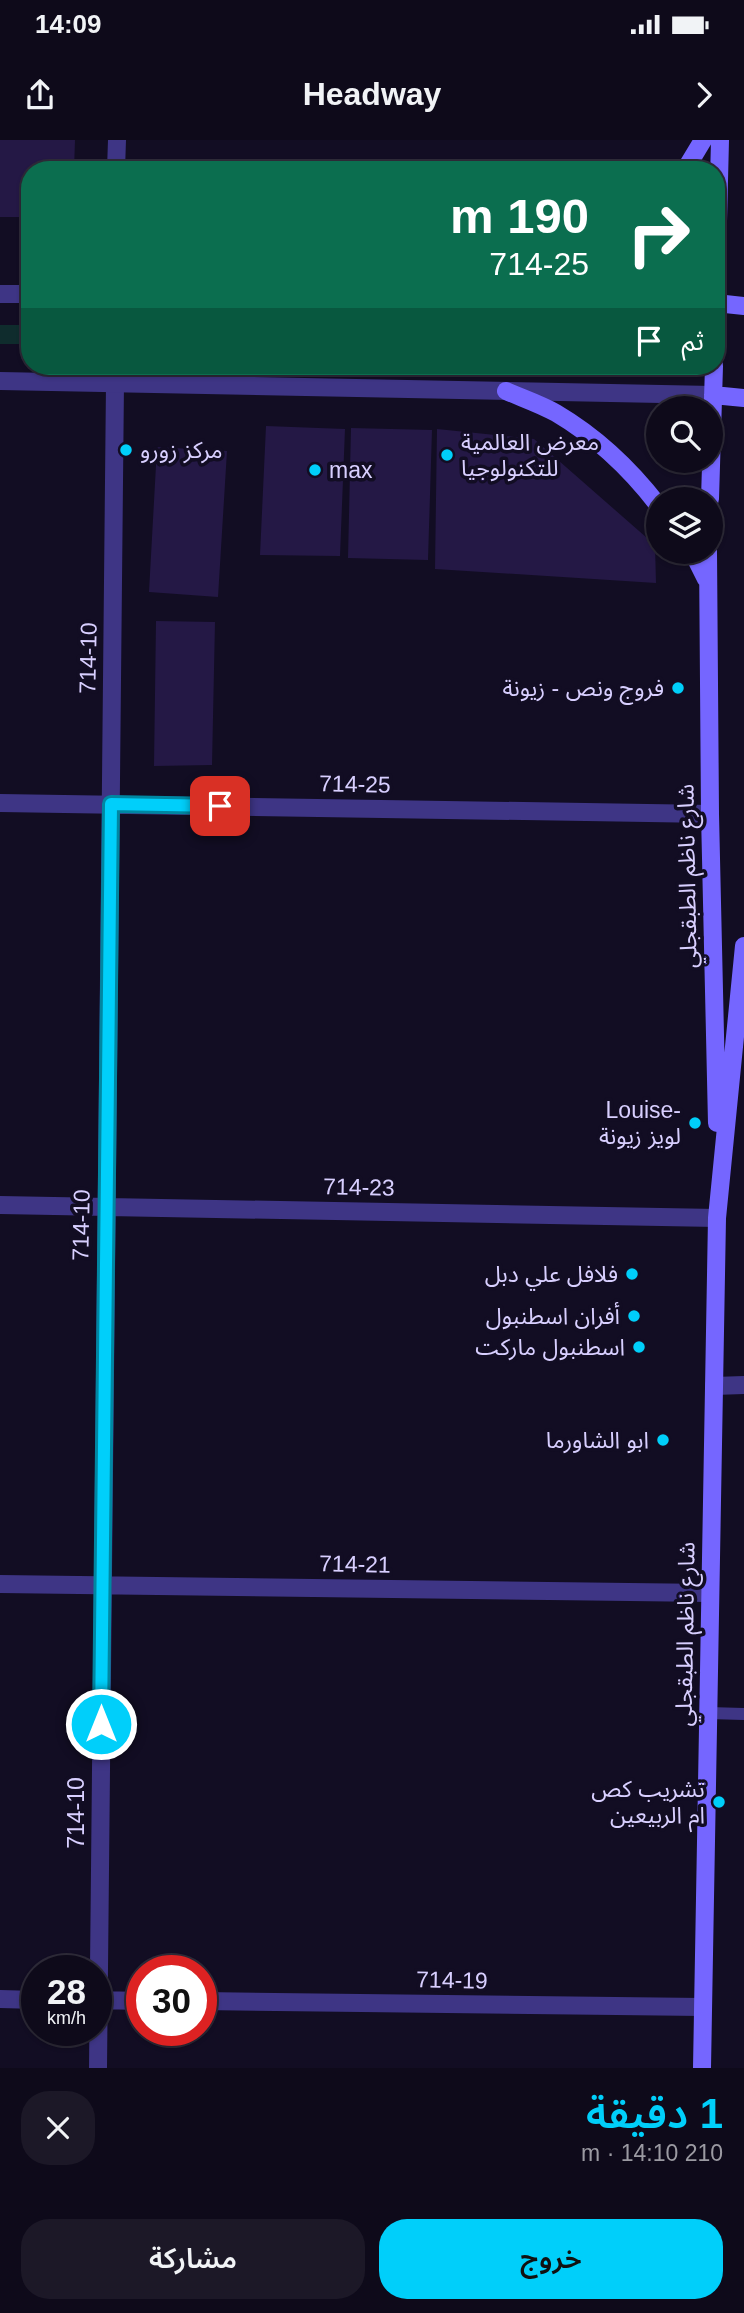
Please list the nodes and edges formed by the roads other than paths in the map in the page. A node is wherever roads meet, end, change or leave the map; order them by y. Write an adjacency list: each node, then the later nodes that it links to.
1 (117, 140): 4 (street)
2 (703, 140): 5 (main road)
3 (720, 140): 6 (main road)
4 (116, 161)
5 (690, 161)
6 (719, 161)
7 (0, 294): 8 (street)
8 (21, 294)
9 (725, 303): 10 (main road)
10 (744, 306)
11 (714, 375): 15 (main road)
12 (0, 381): 13 (street)
13 (115, 383): 14 (street); 23 (street, 714-10)
14 (506, 391): 15 (street); 18 (main road)
15 (713, 395): 16 (main road); 17 (main road)
16 (744, 398)
17 (710, 487)
18 (646, 491)
19 (698, 564): 21 (main road)
20 (708, 564): 21 (main road, شارع ناظم الطبقجلي)
21 (707, 583): 24 (main road, شارع ناظم الطبقجلي)
22 (0, 803): 23 (street, 714-25)
23 (111, 804): 24 (street, 714-25); 28 (street, 714-10)
24 (710, 814): 26 (main road, شارع ناظم الطبقجلي)
25 (744, 946): 26 (main road, شارع ناظم الطبقجلي)
26 (730, 1065): 29 (main road, شارع ناظم الطبقجلي)
27 (0, 1205): 28 (street, 714-23)
28 (106, 1206): 29 (street, 714-23); 33 (street, 714-10)
29 (717, 1209): 30 (main road, شارع ناظم الطبقجلي)
30 (714, 1385): 31 (street); 34 (main road, شارع ناظم الطبقجلي)
31 (744, 1385)
32 (0, 1584): 33 (street, 714-21)
33 (102, 1586): 34 (street, 714-21); 37 (street, 714-10)
34 (710, 1593): 35 (main road, شارع ناظم الطبقجلي)
35 (708, 1713): 36 (lane); 41 (main road, شارع ناظم الطبقجلي)
36 (744, 1714)
37 (98, 1955)
38 (0, 1999): 39 (street)
39 (21, 2000)
40 (217, 2001): 41 (street, 714-19)
41 (702, 2007): 44 (main road, شارع ناظم الطبقجلي)
42 (98, 2046): 43 (street, 714-10)
43 (98, 2068)
44 (702, 2068)

